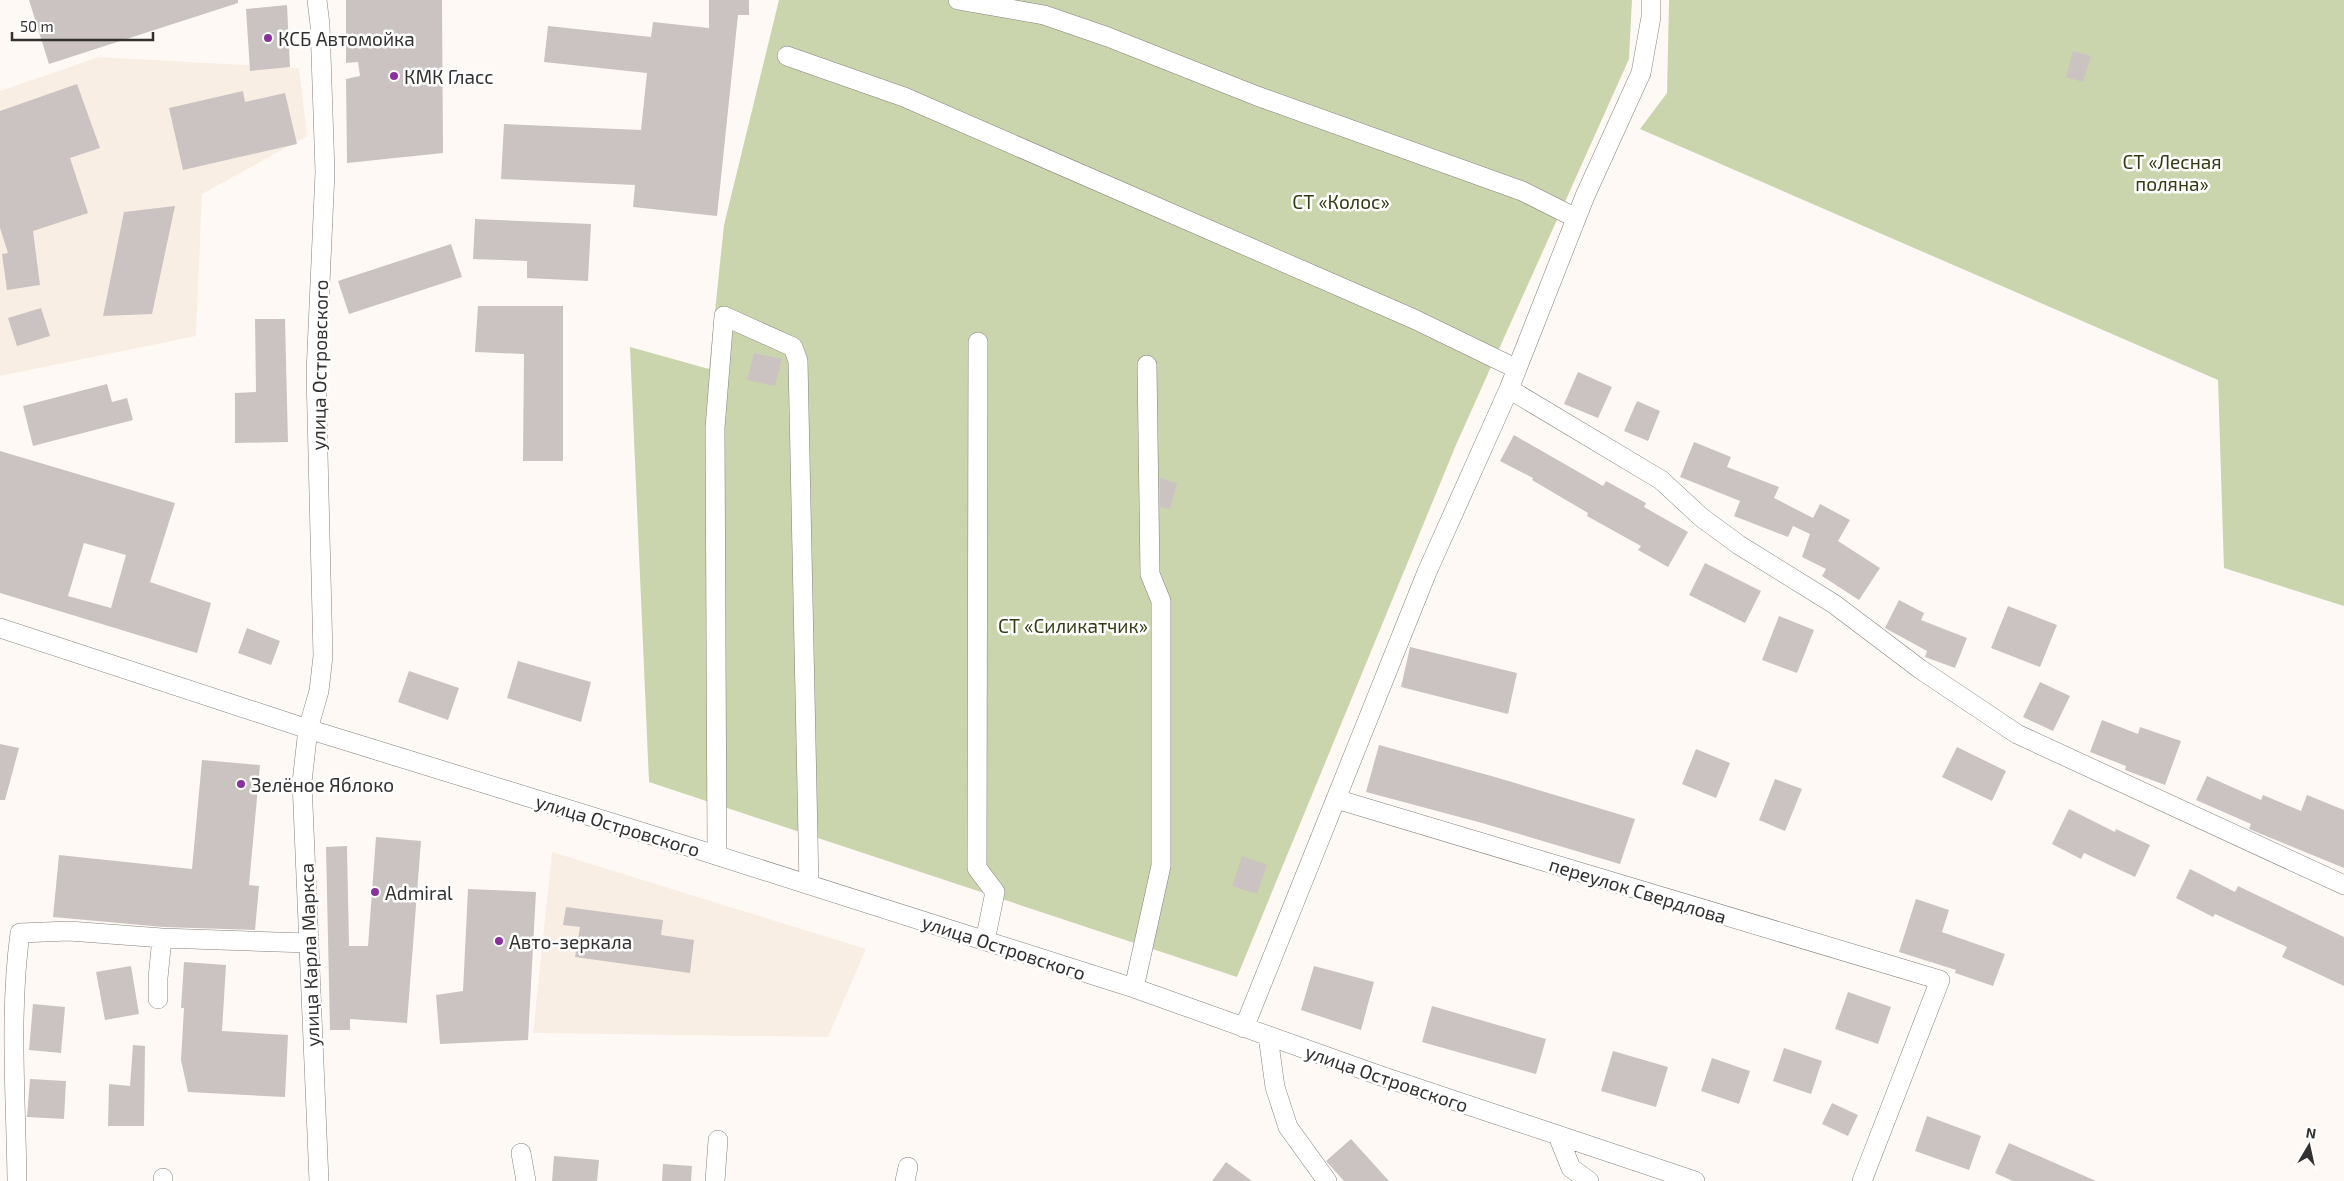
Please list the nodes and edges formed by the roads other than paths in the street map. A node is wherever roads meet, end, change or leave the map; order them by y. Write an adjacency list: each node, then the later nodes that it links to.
1 (317, 0): 11 (street, улица Островского)
2 (958, 0): 5 (street)
3 (1651, 0): 5 (street)
4 (787, 56): 8 (street)
5 (1576, 218): 8 (street)
6 (978, 342): 17 (street)
7 (1147, 365): 19 (street)
8 (1517, 369): 9 (street)
9 (1509, 389): 12 (street); 15 (street)
10 (0, 628): 11 (street, улица Островского)
11 (308, 729): 13 (street, улица Островского); 18 (street, улица Карла Маркса)
12 (1336, 799): 21 (street); 33 (street, переулок Свердлова)
13 (717, 855): 14 (street, улица Островского); 14 (street)
14 (809, 885): 17 (street, улица Островского)
15 (2344, 885)
16 (162, 938): 18 (street); 20 (street); 26 (street)
17 (985, 940): 19 (street, улица Островского)
18 (308, 943): 27 (street, улица Карла Маркса)
19 (1134, 988): 21 (street, улица Островского)
20 (158, 999)
21 (1244, 1028): 22 (street, улица Островского)
22 (1268, 1036): 23 (street, улица Островского); 30 (street)
23 (1558, 1136): 31 (street); 32 (street, улица Островского)
24 (718, 1140): 29 (street)
25 (521, 1153): 28 (street)
26 (17, 1181)
27 (319, 1181)
28 (526, 1181)
29 (715, 1181)
30 (1327, 1181)
31 (1589, 1181)
32 (1695, 1181)
33 (1862, 1181)

